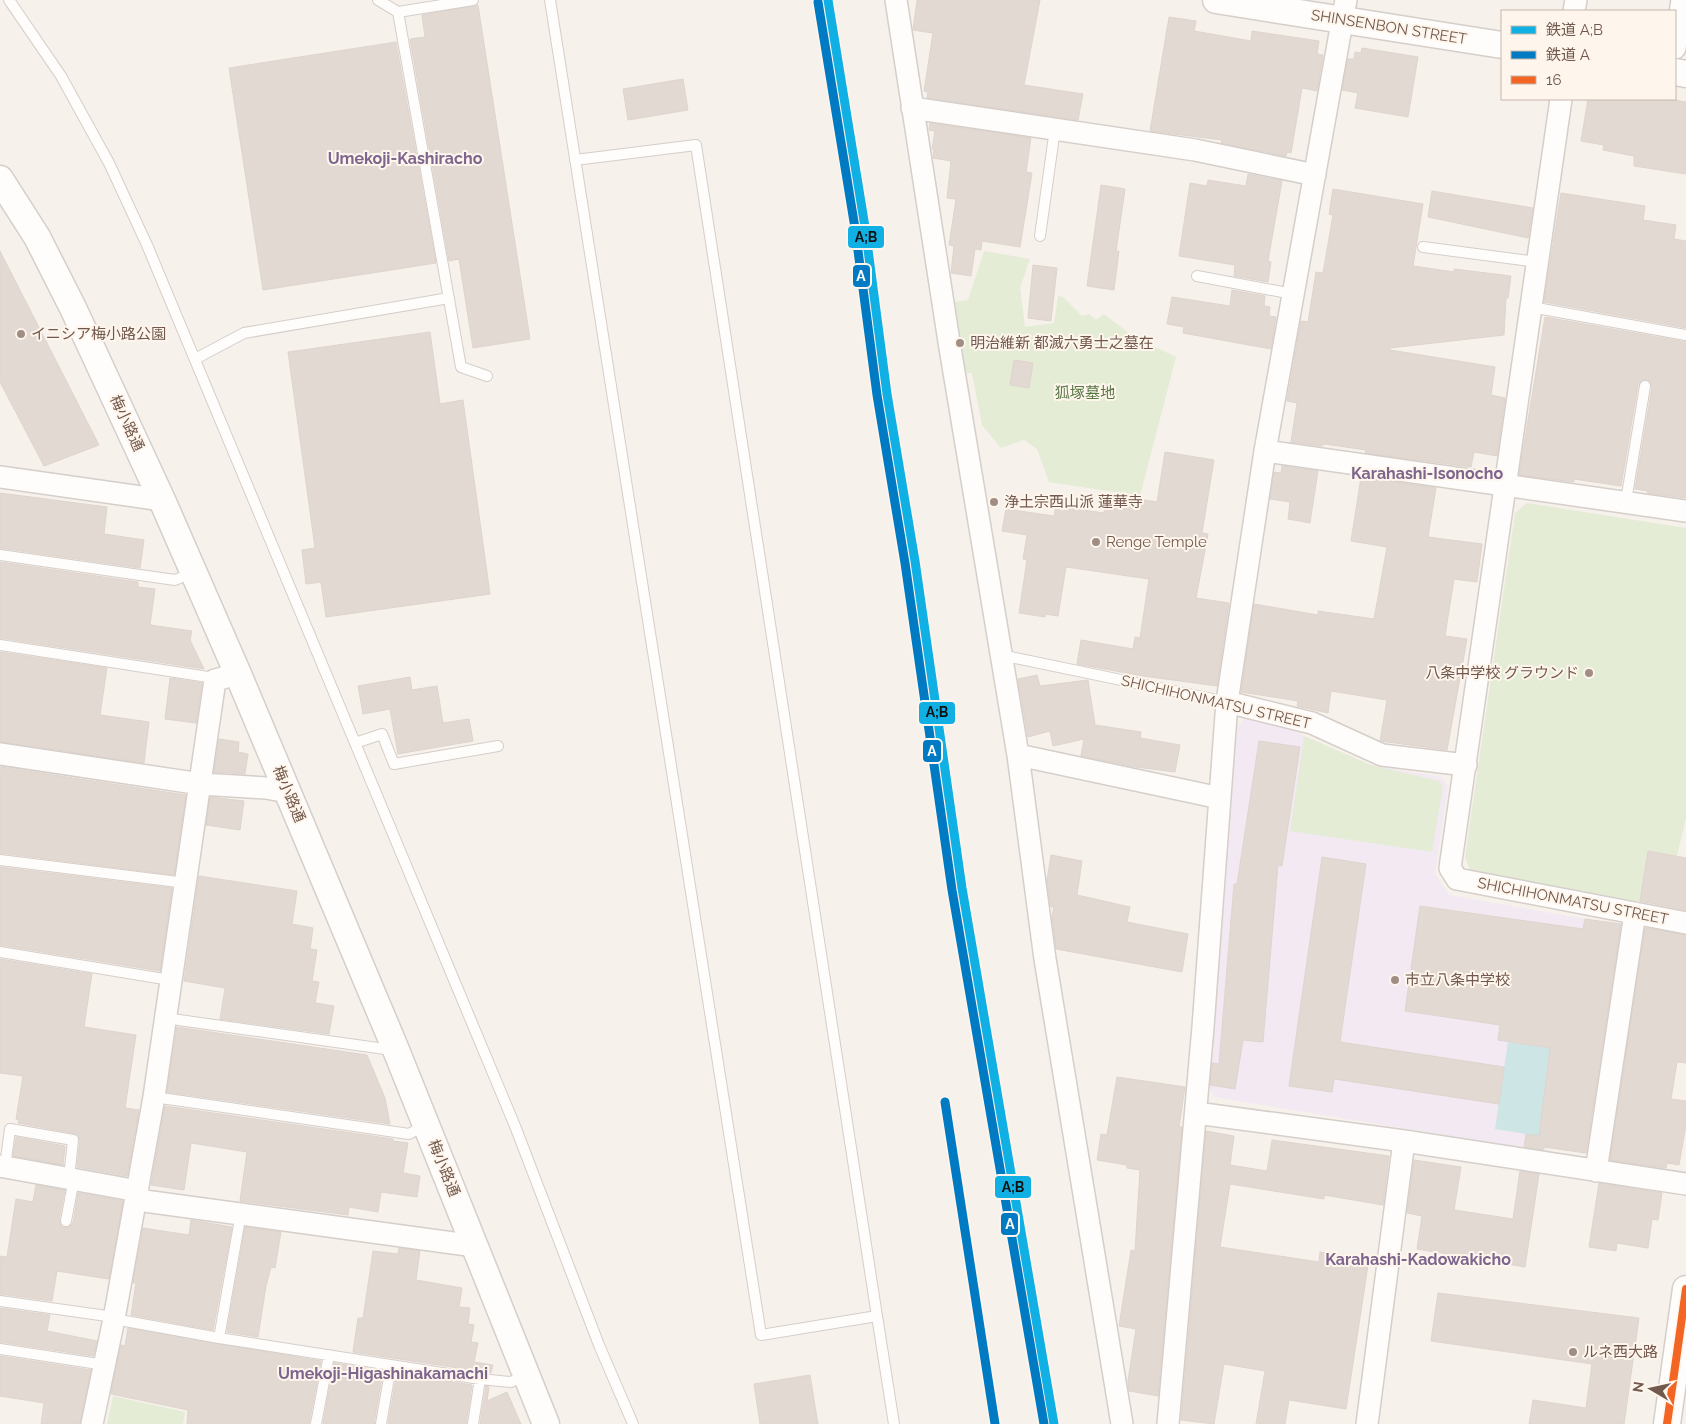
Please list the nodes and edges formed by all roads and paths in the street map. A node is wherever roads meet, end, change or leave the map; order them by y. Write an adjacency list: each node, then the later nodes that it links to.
1 (9, 0): 26 (lane)
2 (378, 0): 9 (lane)
3 (473, 0): 9 (lane)
4 (550, 0): 15 (lane)
5 (896, 0): 13 (street)
6 (1216, 0): 8 (street, SHINSENBON STREET)
7 (1682, 0): 10 (street)
8 (1345, 10): 11 (street, SHINSENBON STREET); 16 (street)
9 (398, 12): 23 (lane)
10 (1676, 41)
11 (1501, 45)
12 (1561, 100): 20 (street)
13 (912, 108): 14 (street); 38 (street)
14 (1055, 129): 16 (street); 18 (lane)
15 (576, 160): 71 (lane); 71 (lane)
16 (1315, 175): 22 (street)
17 (0, 179): 32 (street, 梅小路通)
18 (1040, 236)
19 (1423, 246): 20 (lane)
20 (1538, 262): 24 (street)
21 (1197, 276): 22 (lane)
22 (1293, 294): 29 (street)
23 (449, 298): 26 (lane); 27 (lane)
24 (1531, 307): 25 (lane); 31 (street)
25 (1686, 335)
26 (194, 359): 41 (lane)
27 (487, 376)
28 (1645, 386): 33 (lane)
29 (1265, 452): 31 (street); 40 (street)
30 (0, 477): 32 (street)
31 (1505, 486): 33 (street); 45 (street)
32 (162, 500): 36 (street, 梅小路通)
33 (1626, 502): 34 (street)
34 (1686, 511)
35 (0, 554): 36 (lane)
36 (193, 573): 39 (street, 梅小路通)
37 (0, 645): 39 (lane)
38 (1001, 655): 40 (lane, SHICHIHONMATSU STREET); 44 (street)
39 (227, 677): 46 (street); 47 (street, 梅小路通)
40 (1227, 702): 45 (street, SHICHIHONMATSU STREET); 48 (street)
41 (355, 743): 42 (lane); 85 (lane)
42 (498, 746)
43 (0, 754): 46 (street)
44 (1018, 755): 48 (street); 87 (street)
45 (1466, 765): 51 (street, SHICHIHONMATSU STREET)
46 (201, 784): 47 (street); 50 (street)
47 (288, 792): 56 (street, 梅小路通)
48 (1220, 798): 58 (street)
49 (0, 860): 50 (lane)
50 (186, 883): 54 (street)
51 (1635, 913): 52 (street, SHICHIHONMATSU STREET); 62 (street)
52 (1686, 922)
53 (0, 952): 54 (lane)
54 (170, 980): 55 (street)
55 (165, 1018): 56 (lane); 57 (street)
56 (396, 1050): 59 (street, 梅小路通)
57 (154, 1097): 59 (lane); 65 (street)
58 (1196, 1113): 60 (street); 88 (street)
59 (426, 1124): 68 (street, 梅小路通)
60 (1404, 1141): 62 (street); 89 (street)
61 (2, 1166): 63 (street); 63 (lane)
62 (1596, 1171): 64 (street)
63 (72, 1178): 65 (street); 67 (lane)
64 (1686, 1184)
65 (137, 1195): 66 (street); 72 (street)
66 (241, 1213): 68 (street); 73 (lane)
67 (66, 1221)
68 (475, 1246): 78 (street, 梅小路通)
69 (1686, 1288): 90 (street)
70 (0, 1301): 72 (lane)
71 (877, 1316): 86 (lane)
72 (114, 1319): 73 (lane); 76 (street)
73 (219, 1338): 75 (lane)
74 (0, 1349): 76 (lane)
75 (329, 1355): 77 (lane); 81 (lane)
76 (105, 1365): 80 (street)
77 (390, 1366): 79 (lane); 82 (lane)
78 (526, 1375): 79 (lane); 84 (street, 梅小路通)
79 (480, 1379): 83 (lane)
80 (92, 1424)
81 (316, 1424)
82 (381, 1424)
83 (473, 1424)
84 (546, 1424)
85 (633, 1424)
86 (894, 1424)
87 (1122, 1424)
88 (1168, 1424)
89 (1367, 1424)
90 (1667, 1424)

